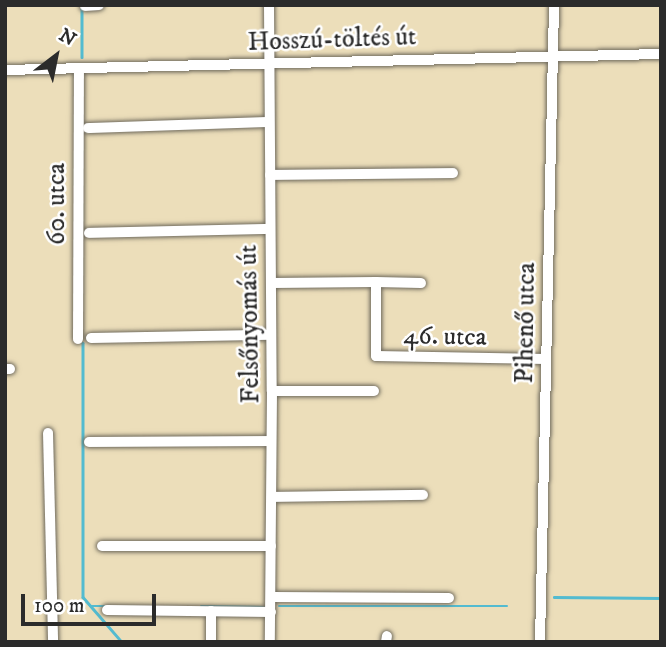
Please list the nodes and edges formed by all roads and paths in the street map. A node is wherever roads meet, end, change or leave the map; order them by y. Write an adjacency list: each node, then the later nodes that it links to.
1 (99, 5): 4 (street)
2 (269, 5): 7 (street, Felsőnyomás út)
3 (554, 5): 6 (street, Pihenő utca)
4 (85, 6)
5 (661, 54): 6 (street, Hosszú-töltés út)
6 (553, 56): 7 (street, Hosszú-töltés út); 22 (street, Pihenő utca)
7 (269, 63): 8 (street, Hosszú-töltés út); 10 (street, Felsőnyomás út)
8 (79, 68): 9 (street, Hosszú-töltés út); 21 (street, 60. utca)
9 (5, 70)
10 (269, 122): 11 (street); 13 (street, Felsőnyomás út)
11 (88, 128)
12 (453, 173): 13 (street)
13 (270, 175): 14 (street, Felsőnyomás út)
14 (270, 229): 15 (street); 17 (street, Felsőnyomás út)
15 (89, 233)
16 (376, 282): 17 (street, 46. utca); 18 (street, 46. utca); 22 (street, 46. utca)
17 (272, 283): 19 (street, Felsőnyomás út)
18 (421, 283)
19 (271, 335): 20 (street); 23 (street, Felsőnyomás út)
20 (91, 338)
21 (78, 339)
22 (546, 359): 40 (street, Pihenő utca)
23 (272, 391): 24 (street); 26 (street, Felsőnyomás út)
24 (374, 391)
25 (48, 433): 37 (street)
26 (271, 441): 27 (street); 29 (street, Felsőnyomás út)
27 (89, 442)
28 (423, 495): 29 (street)
29 (272, 497): 31 (street, Felsőnyomás út)
30 (102, 546): 31 (street)
31 (271, 546): 32 (street, Felsőnyomás út)
32 (272, 597): 33 (street); 36 (street, Felsőnyomás út)
33 (449, 598)
34 (107, 610): 35 (street)
35 (212, 611): 36 (street); 38 (street)
36 (271, 612): 39 (street, Felsőnyomás út)
37 (53, 642)
38 (211, 642)
39 (270, 642)
40 (540, 642)

